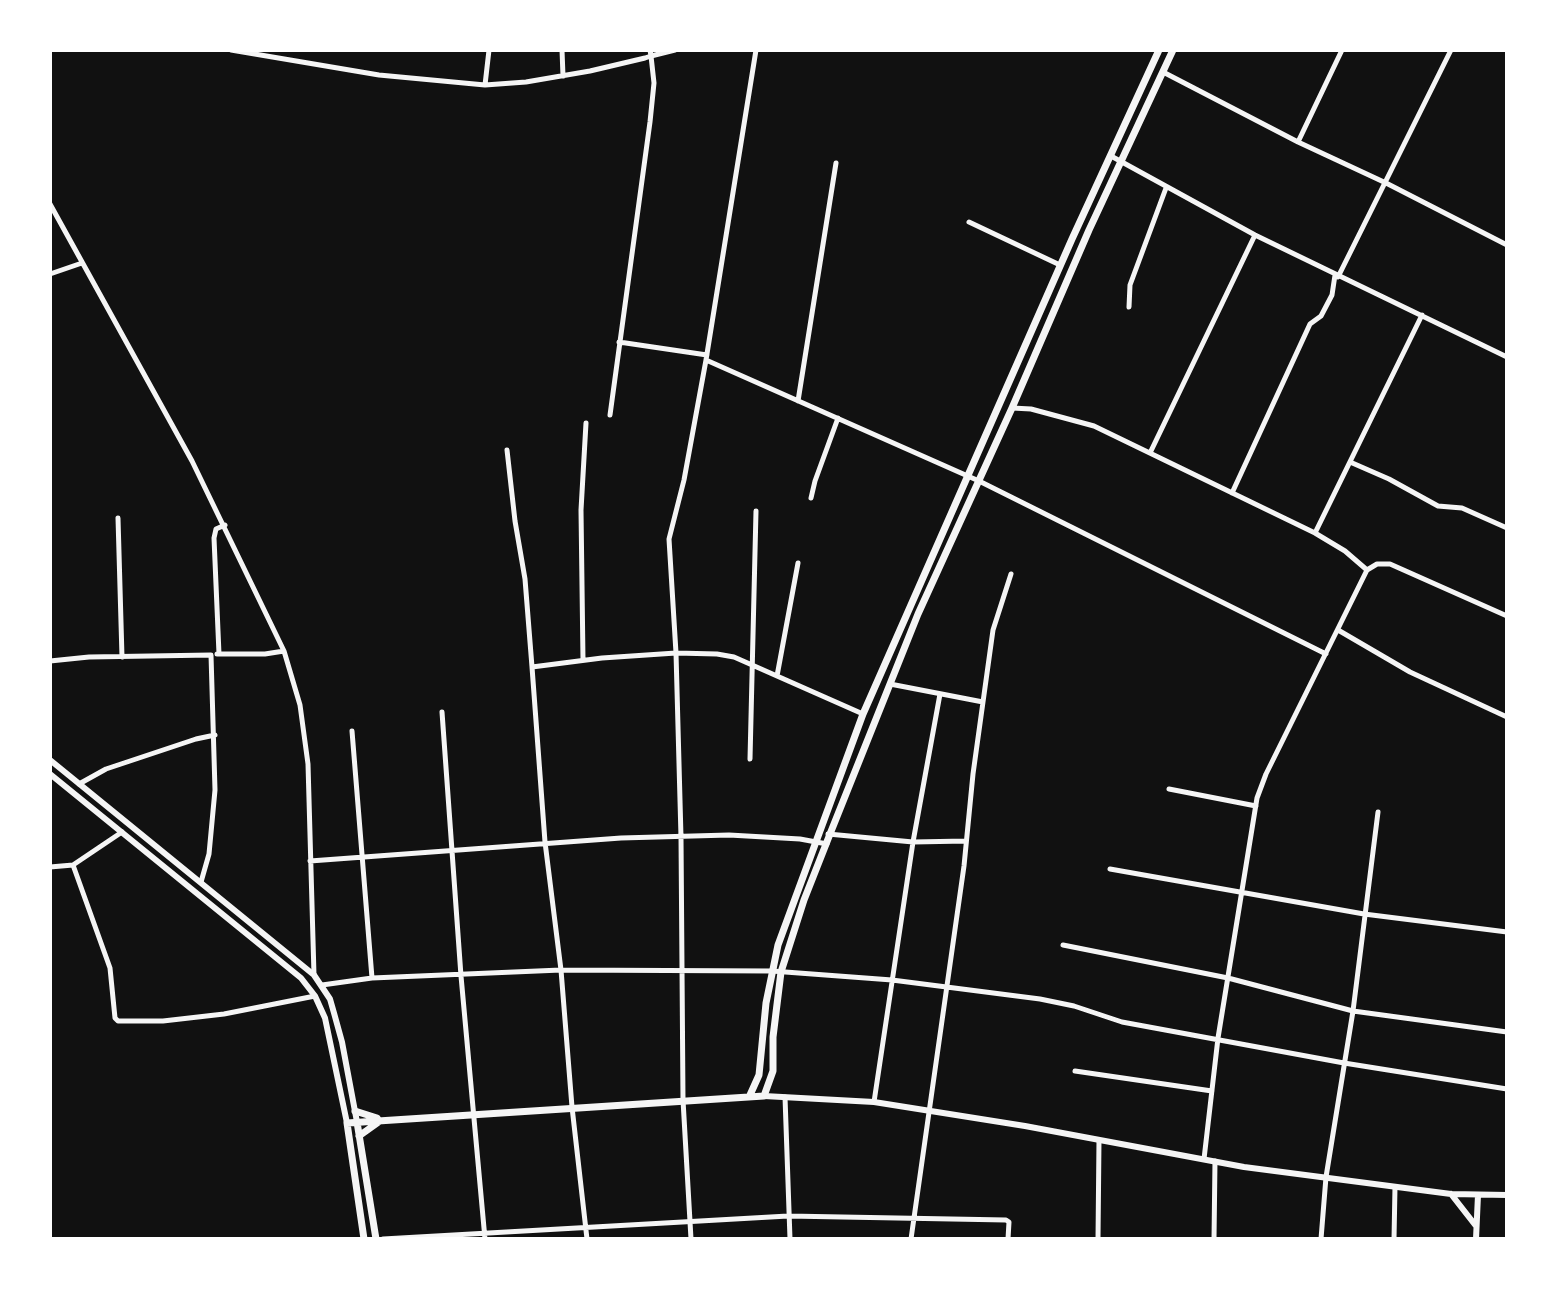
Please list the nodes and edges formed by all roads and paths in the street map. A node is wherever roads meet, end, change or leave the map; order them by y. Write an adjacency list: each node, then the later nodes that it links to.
1 (231, 50): 13 (street)
2 (489, 50): 13 (street)
3 (562, 50): 12 (street)
4 (675, 50): 10 (street)
5 (756, 50): 31 (street)
6 (1159, 50): 15 (main road)
7 (1173, 50): 11 (main road)
8 (1342, 50): 14 (street)
9 (1451, 50): 18 (street)
10 (650, 53): 12 (street); 30 (street)
11 (1163, 72): 14 (street); 16 (main road)
12 (563, 76): 13 (street)
13 (485, 85)
14 (1298, 142): 18 (street)
15 (1111, 156): 16 (street); 25 (main road)
16 (1121, 162): 19 (street); 34 (main road)
17 (836, 163): 33 (street)
18 (1386, 183): 23 (street); 27 (street)
19 (1166, 188): 22 (street); 28 (street)
20 (50, 204): 24 (street)
21 (969, 222): 25 (street)
22 (1255, 235): 27 (street); 39 (street)
23 (1507, 245)
24 (82, 263): 26 (street); 47 (street)
25 (1060, 265): 41 (main road)
26 (50, 274)
27 (1336, 276): 29 (street); 43 (street)
28 (1129, 307)
29 (1422, 315): 32 (street); 40 (street)
30 (619, 342): 31 (street); 35 (street)
31 (706, 357): 33 (street); 56 (street)
32 (1507, 357)
33 (798, 401): 36 (street)
34 (1012, 408): 39 (street); 42 (main road)
35 (610, 415)
36 (838, 418): 41 (street); 44 (street)
37 (586, 423): 61 (street)
38 (507, 450): 64 (street)
39 (1150, 453): 43 (street)
40 (1350, 462): 48 (street); 49 (street)
41 (968, 476): 42 (street); 70 (main road)
42 (979, 481): 58 (street); 66 (main road)
43 (1232, 493): 49 (street)
44 (811, 498)
45 (756, 511): 63 (street)
46 (118, 518): 60 (street)
47 (225, 525): 55 (street); 57 (street)
48 (1507, 528)
49 (1315, 533): 51 (street)
50 (798, 563): 65 (street)
51 (1367, 570): 53 (street); 54 (street)
52 (1011, 574): 68 (street)
53 (1507, 616)
54 (1338, 630): 58 (street); 71 (street)
55 (284, 651): 57 (street); 91 (street)
56 (676, 653): 61 (street); 63 (street); 83 (street)
57 (219, 654): 59 (street)
58 (1326, 654): 79 (street)
59 (211, 655): 60 (street); 73 (street)
60 (122, 657): 62 (street)
61 (583, 660): 64 (street)
62 (50, 661)
63 (752, 665): 65 (street); 74 (street)
64 (532, 667): 86 (street)
65 (777, 676): 70 (street)
66 (889, 684): 67 (street); 82 (main road)
67 (940, 694): 68 (street); 87 (street)
68 (983, 702): 85 (street)
69 (442, 712): 89 (street)
70 (863, 714): 84 (main road)
71 (1507, 717)
72 (352, 731): 90 (street)
73 (215, 735): 77 (street); 95 (street)
74 (750, 759)
75 (50, 760): 77 (street)
76 (50, 774): 81 (street)
77 (79, 784): 95 (street)
78 (1169, 789): 79 (street)
79 (1256, 806): 96 (street)
80 (1378, 812): 97 (street)
81 (123, 831): 92 (street); 110 (street)
82 (830, 834): 84 (street); 87 (street); 88 (main road)
83 (681, 837): 84 (street); 86 (street); 101 (street)
84 (818, 837): 88 (street); 102 (main road)
85 (966, 841): 87 (street); 109 (street)
86 (545, 842): 89 (street); 100 (street)
87 (913, 842): 107 (street)
88 (827, 844): 102 (main road)
89 (452, 852): 90 (street); 104 (street)
90 (364, 858): 91 (street); 105 (street)
91 (310, 861): 103 (street)
92 (73, 865): 93 (street); 110 (street)
93 (50, 867)
94 (1110, 869): 96 (street)
95 (201, 882): 103 (street)
96 (1242, 891): 97 (street); 106 (street)
97 (1364, 914): 98 (street); 111 (street)
98 (1507, 932)
99 (1063, 945): 106 (street)
100 (561, 970): 101 (street); 104 (street); 123 (street)
101 (682, 971): 102 (street); 121 (street)
102 (776, 972): 107 (street); 118 (main road); 119 (main road)
103 (314, 975): 108 (street)
104 (461, 976): 105 (street); 126 (street)
105 (372, 978): 108 (street)
106 (1228, 978): 111 (street); 113 (street)
107 (892, 980): 109 (street); 122 (street)
108 (322, 985): 124 (street)
109 (946, 986): 113 (street); 125 (street)
110 (315, 996): 129 (street)
111 (1353, 1011): 112 (street); 114 (street)
112 (1507, 1032)
113 (1218, 1038): 114 (street); 117 (street)
114 (1344, 1063): 116 (street); 134 (street)
115 (1075, 1071): 117 (street)
116 (1507, 1089)
117 (1212, 1091): 132 (street)
118 (750, 1095): 119 (main road); 121 (main road)
119 (764, 1096): 120 (street)
120 (785, 1097): 122 (street); 139 (street)
121 (683, 1100): 123 (main road); 141 (street)
122 (874, 1102): 125 (street)
123 (572, 1107): 126 (main road); 142 (street)
124 (355, 1111): 127 (main road); 128 (street)
125 (929, 1112): 131 (street); 140 (street)
126 (474, 1114): 127 (main road); 144 (street)
127 (382, 1119): 128 (main road); 130 (main road)
128 (357, 1122): 129 (main road); 130 (main road)
129 (347, 1123): 145 (main road)
130 (359, 1136): 146 (main road)
131 (1099, 1140): 132 (street); 153 (street)
132 (1204, 1159): 133 (street)
133 (1215, 1161): 134 (street); 154 (street)
134 (1326, 1177): 135 (street); 155 (street)
135 (1395, 1187): 136 (street); 156 (street)
136 (1451, 1194): 137 (street); 143 (street)
137 (1478, 1195): 138 (street); 143 (street)
138 (1507, 1195)
139 (788, 1216): 140 (street); 141 (street); 150 (street)
140 (913, 1217): 151 (street); 152 (street)
141 (690, 1220): 142 (street); 149 (street)
142 (586, 1226): 144 (street); 148 (street)
143 (1476, 1226): 157 (street)
144 (484, 1236): 147 (street)
145 (364, 1239)
146 (376, 1239)
147 (383, 1239)
148 (587, 1239)
149 (691, 1239)
150 (790, 1239)
151 (911, 1239)
152 (1008, 1239)
153 (1098, 1239)
154 (1214, 1239)
155 (1321, 1239)
156 (1394, 1239)
157 (1476, 1239)

